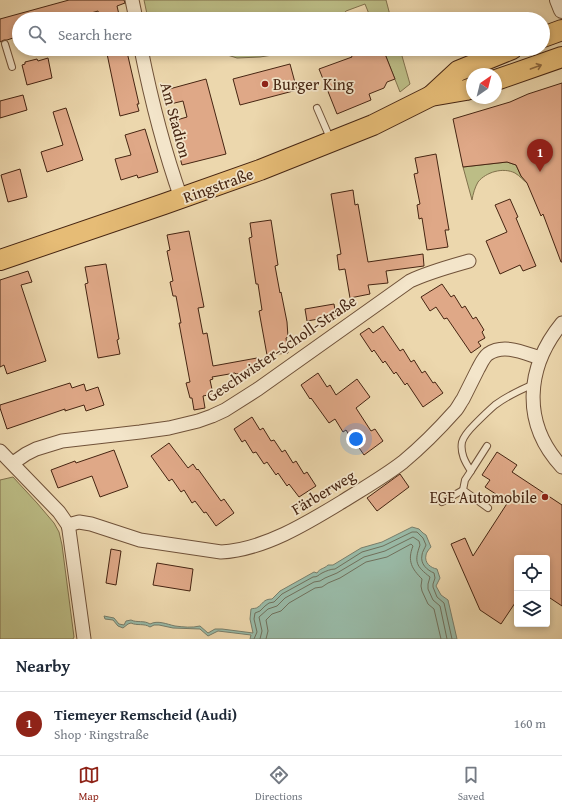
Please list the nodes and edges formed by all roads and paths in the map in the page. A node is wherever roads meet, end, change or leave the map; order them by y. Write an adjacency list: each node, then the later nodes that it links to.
1 (132, 0): 4 (street)
2 (558, 0): 3 (street)
3 (562, 10)
4 (135, 12)
5 (562, 30): 6 (main road)
6 (550, 34)
7 (5, 44): 11 (lane)
8 (142, 56): 17 (street, Am Stadion)
9 (495, 56): 14 (main road, Ringstraße)
10 (562, 57): 12 (main road, one-way to 10)
11 (12, 67)
12 (502, 78)
13 (466, 90): 14 (main road, Ringstraße)
14 (431, 96): 16 (main road, Ringstraße)
15 (317, 108): 16 (lane)
16 (331, 142): 17 (main road, Ringstraße)
17 (181, 198): 18 (main road, Ringstraße)
18 (0, 260)
19 (469, 261): 25 (street, Geschwister-Scholl-Straße)
20 (562, 323): 21 (street)
21 (540, 358): 22 (street); 31 (street, Färberweg)
22 (534, 384): 26 (street); 27 (lane)
23 (487, 446): 27 (lane)
24 (0, 451): 25 (street)
25 (13, 463): 31 (street)
26 (562, 467)
27 (471, 471): 28 (lane)
28 (462, 490): 29 (lane); 30 (lane)
29 (442, 502)
30 (488, 508)
31 (68, 525): 32 (street)
32 (84, 639)

